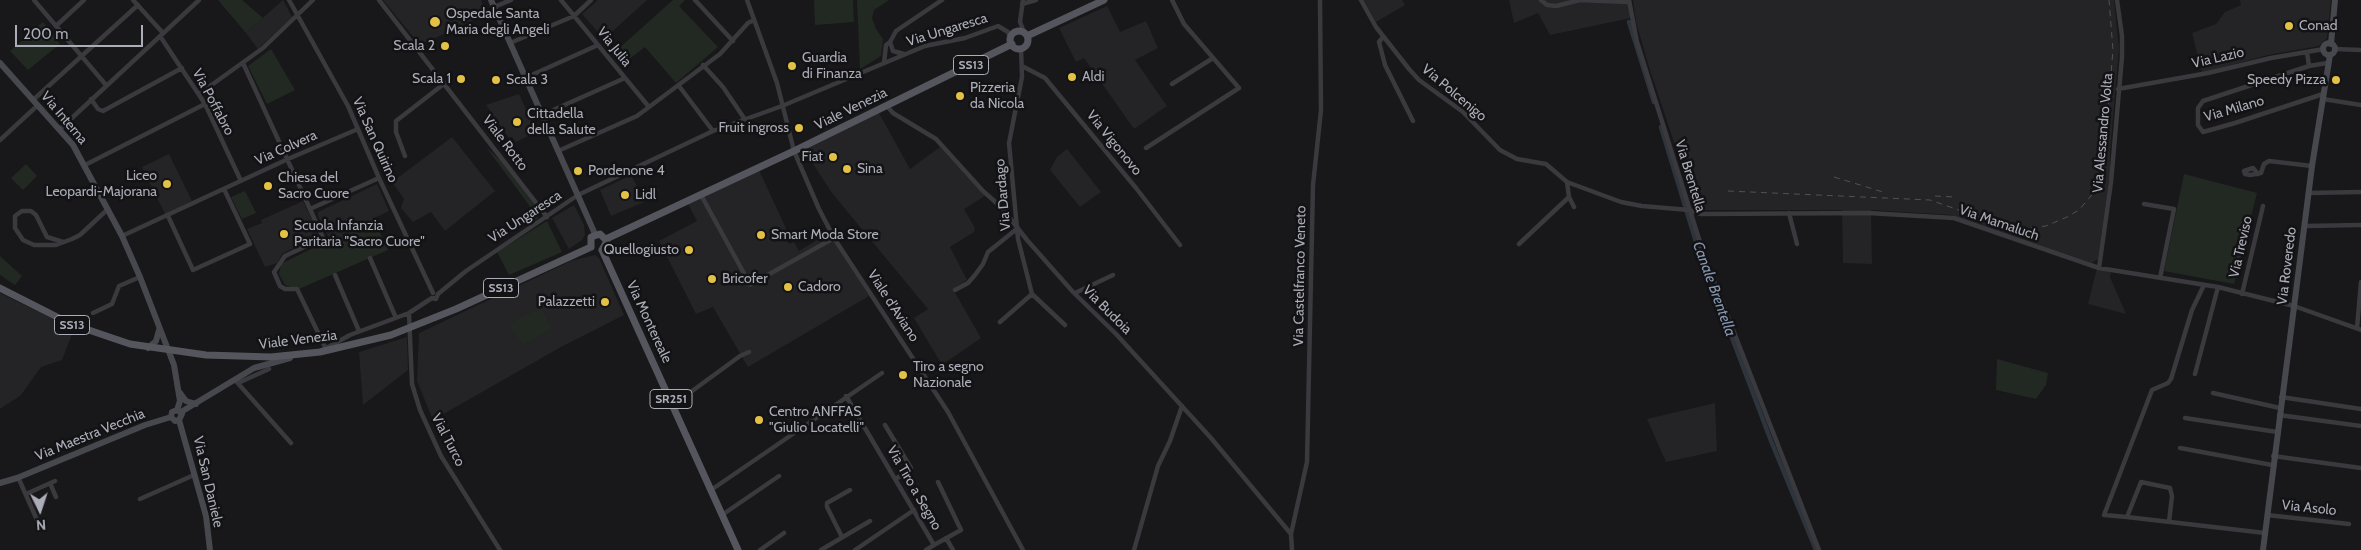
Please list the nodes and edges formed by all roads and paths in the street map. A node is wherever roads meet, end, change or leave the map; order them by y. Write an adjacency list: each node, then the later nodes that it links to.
1 (34, 0): 32 (street)
2 (84, 0): 32 (street)
3 (133, 0): 27 (street, Via Poffabro)
4 (199, 0): 33 (street)
5 (288, 0): 29 (street, Via San Quirino)
6 (313, 0): 29 (street)
7 (379, 0): 63 (street, Viale Rotto)
8 (491, 0): 28 (main road)
9 (511, 0): 28 (street)
10 (561, 0): 30 (street, Via Julia)
11 (591, 0): 30 (street)
12 (695, 0): 36 (street)
13 (942, 0): 38 (street)
14 (1036, 0): 23 (street)
15 (1172, 0): 50 (street)
16 (1320, 0): 202 (street, Via Castelfranco Veneto)
17 (1361, 0): 35 (street, Via Polcenigo)
18 (1541, 0): 26 (street)
19 (1580, 0): 25 (street); 26 (street)
20 (2117, 0): 67 (street, Via Alessandro Volta)
21 (2335, 0): 41 (main road)
22 (748, 1): 31 (street, Viale d'Aviano)
23 (1022, 1): 34 (street)
24 (1100, 1): 34 (main road, Viale Venezia / SS13)
25 (1629, 1): 108 (street, Via Brentella)
26 (1563, 2)
27 (138, 5): 33 (street, Via Poffabro); 49 (street)
28 (494, 7): 39 (main road)
29 (297, 14): 53 (street); 83 (street, Via San Quirino)
30 (574, 16): 39 (street); 40 (street, Via Julia)
31 (754, 20): 36 (street); 76 (street, Viale d'Aviano)
32 (56, 26): 49 (street)
33 (162, 34): 59 (street, Via Poffabro); 65 (street)
34 (1025, 34): 37 (main road, Viale Venezia / SS13); 42 (main road)
35 (1383, 37): 81 (street); 96 (street, Via Polcenigo)
36 (732, 41): 56 (street)
37 (1011, 41): 42 (main road); 48 (street, Via Ungaresca); 71 (main road, Viale Venezia / SS13)
38 (890, 42): 44 (street); 47 (street)
39 (510, 43): 60 (main road)
40 (598, 45): 60 (street); 61 (street, Via Julia)
41 (2333, 46): 43 (street); 46 (main road); 46 (main road)
42 (1020, 48): 57 (street, Via Dardago)
43 (2361, 50)
44 (893, 51): 48 (street); 51 (street)
45 (2307, 52): 46 (street, Via Lazio); 58 (street); 67 (street, Via Lazio)
46 (2327, 53): 55 (main road, Via Roveredo); 62 (main road, Via Roveredo)
47 (886, 54): 51 (street); 54 (street)
48 (905, 54): 51 (street, Via Ungaresca)
49 (81, 56): 65 (street); 72 (street)
50 (1213, 58): 64 (street); 86 (street)
51 (892, 60): 54 (street, Via Ungaresca)
52 (0, 63): 72 (main road, Via Interna)
53 (243, 63): 68 (street); 90 (street)
54 (884, 63): 76 (street, Via Ungaresca)
55 (2327, 63): 58 (street, Via Milano); 62 (main road, Via Roveredo)
56 (703, 65): 66 (street); 80 (street)
57 (1022, 66): 114 (street, Via Dardago); 122 (street, Via Vigonovo)
58 (2309, 66): 69 (street, Via Milano)
59 (182, 68): 68 (street, Via Poffabro); 70 (street)
60 (525, 78): 78 (main road)
61 (625, 78): 77 (street, Via Julia); 78 (street)
62 (2326, 78): 69 (main road, Via Roveredo)
63 (445, 83): 89 (street); 111 (street, Viale Rotto)
64 (1172, 84)
65 (106, 85): 70 (street)
66 (679, 86): 77 (street); 84 (street)
67 (2118, 89): 126 (street, Via Alessandro Volta)
68 (199, 94): 73 (street, Via Poffabro)
69 (2323, 96): 75 (street); 92 (main road, Via Roveredo)
70 (91, 99): 82 (street)
71 (894, 101): 74 (main road, Viale Venezia / SS13); 79 (street)
72 (35, 103): 82 (main road, Via Interna); 85 (street)
73 (205, 104): 91 (street); 95 (street, Via Poffabro)
74 (886, 105): 79 (street, Via Budoia); 88 (main road, Viale Venezia / SS13)
75 (2361, 105)
76 (782, 106): 80 (street, Via Ungaresca); 88 (street, Viale d'Aviano)
77 (650, 107): 87 (street)
78 (542, 115): 87 (main road)
79 (900, 117): 114 (street, Via Budoia)
80 (744, 118): 84 (street, Via Ungaresca)
81 (1413, 121)
82 (60, 129): 91 (main road, Via Interna)
83 (358, 129): 90 (street, Via Colvera); 94 (street, Via San Quirino)
84 (713, 131): 100 (street, Via Ungaresca)
85 (0, 140)
86 (1146, 148)
87 (558, 151): 100 (main road)
88 (794, 151): 101 (main road, Viale Venezia / SS13); 117 (street, Viale d'Aviano)
89 (405, 156)
90 (288, 159): 95 (street, Via Colvera); 107 (street)
91 (85, 165): 106 (main road, Via Interna)
92 (2312, 166): 93 (street); 99 (main road, Via Roveredo)
93 (2258, 174)
94 (379, 178): 107 (street); 139 (street, Via San Quirino)
95 (241, 181): 97 (street, Via Colvera)
96 (1567, 182): 102 (street); 108 (street, Via Polcenigo)
97 (224, 189): 110 (street, Via Colvera); 110 (street)
98 (2361, 192): 99 (street)
99 (2308, 193): 113 (main road, Via Roveredo)
100 (578, 195): 111 (street, Via Ungaresca); 115 (main road)
101 (701, 195): 117 (street); 118 (main road, Viale Venezia / SS13)
102 (1569, 197): 105 (street); 120 (street)
103 (2144, 204): 130 (street)
104 (2263, 206): 138 (street, Via Treviso)
105 (1574, 207)
106 (108, 209): 116 (main road, Via Interna); 119 (street)
107 (310, 210): 151 (street)
108 (1689, 210): 109 (street, Via Mamaluch); 218 (street, Via Brentella)
109 (1789, 213): 121 (street); 126 (street, Via Mamaluch)
110 (168, 216): 116 (street, Via Colvera)
111 (547, 217): 139 (street, Via Ungaresca)
112 (2361, 225): 113 (street)
113 (2305, 226): 140 (main road, Via Roveredo)
114 (1018, 228): 134 (street); 136 (street, Via Dardago); 137 (street, Via Budoia)
115 (595, 234): 118 (main road); 123 (main road)
116 (122, 236): 129 (main road, Via Interna)
117 (834, 238): 215 (street, Viale d'Aviano)
118 (606, 239): 124 (main road)
119 (63, 242): 119 (street)
120 (1519, 244)
121 (1797, 244)
122 (1180, 245)
123 (591, 246): 124 (main road); 147 (main road, Viale Venezia / SS13)
124 (602, 250): 164 (main road, Via Montereale / SR251)
125 (370, 258): 143 (street)
126 (2099, 268): 130 (street, Via Mamaluch)
127 (335, 275): 149 (street)
128 (1113, 275): 137 (street)
129 (140, 277): 142 (street); 146 (main road, Via Interna)
130 (2160, 278): 132 (street, Via Mamaluch)
131 (2361, 282): 148 (street)
132 (2204, 285): 133 (street, Via Mamaluch); 195 (street)
133 (2218, 287): 138 (street, Via Mamaluch); 157 (street)
134 (955, 290)
135 (2, 292): 150 (main road, Viale Venezia / SS13)
136 (1032, 294): 144 (street); 145 (street)
137 (1075, 294): 165 (street, Via Budoia)
138 (2242, 294): 140 (street, Via Mamaluch)
139 (434, 295): 141 (street, Via Ungaresca)
140 (2294, 306): 148 (street); 162 (main road, Via Roveredo)
141 (409, 312): 143 (street, Via Ungaresca); 147 (street, Vial Turco)
142 (93, 313)
143 (396, 318): 149 (street, Via Ungaresca)
144 (1000, 322)
145 (1065, 325)
146 (159, 326): 150 (main road); 152 (main road, Via Interna)
147 (411, 328): 151 (main road, Viale Venezia / SS13); 208 (street, Vial Turco)
148 (2359, 329)
149 (359, 331): 151 (street, Via Ungaresca)
150 (148, 348): 152 (main road, Viale Venezia / SS13)
151 (323, 349): 154 (main road, Viale Venezia / SS13)
152 (168, 351): 154 (main road, Viale Venezia / SS13); 159 (main road)
153 (749, 352): 164 (street)
154 (306, 354): 158 (main road)
155 (269, 369): 158 (street)
156 (882, 373): 161 (street)
157 (2195, 374)
158 (237, 382): 163 (main road); 176 (street)
159 (180, 393): 163 (main road); 168 (main road)
160 (2213, 393): 166 (street)
161 (846, 396): 184 (street, Via Tiro a Segno); 187 (street)
162 (2281, 397): 166 (main road, Via Roveredo); 167 (street)
163 (196, 404): 168 (main road)
164 (673, 405): 187 (main road, Via Montereale / SR251)
165 (1182, 406): 202 (street, Via Budoia); 216 (street)
166 (2280, 408): 169 (main road, Via Roveredo)
167 (2361, 409)
168 (179, 411): 170 (main road); 172 (main road)
169 (2279, 415): 174 (street); 175 (main road, Via Roveredo)
170 (171, 417): 172 (main road); 183 (main road, Via Maestra Vecchia)
171 (2185, 418): 175 (street)
172 (179, 420): 181 (main road, Via San Daniele)
173 (885, 425): 184 (street)
174 (2361, 426)
175 (2276, 432): 178 (main road, Via Roveredo)
176 (291, 444)
177 (2180, 448): 179 (street)
178 (2273, 456): 179 (main road, Via Roveredo); 180 (street)
179 (2272, 465): 194 (main road, Via Roveredo)
180 (2361, 468)
181 (194, 474): 191 (street); 207 (main road, Via San Daniele)
182 (779, 476): 193 (street)
183 (18, 478): 186 (main road, Via Maestra Vecchia); 189 (street)
184 (895, 479): 192 (street, Via Tiro a Segno)
185 (938, 482): 204 (street, Via Tiro a Segno)
186 (0, 483)
187 (711, 490): 193 (main road, Via Montereale / SR251)
188 (850, 490): 203 (street)
189 (26, 494): 190 (street); 196 (street)
190 (56, 497)
191 (140, 499)
192 (914, 510): 205 (street, Via Tiro a Segno); 212 (street)
193 (722, 515): 209 (main road, Via Montereale / SR251)
194 (2267, 515): 199 (street, Via Asolo); 201 (main road, Via Roveredo)
195 (2127, 517): 198 (street); 198 (street)
196 (37, 520)
197 (870, 521): 203 (street)
198 (2169, 522): 201 (street)
199 (2349, 524)
200 (784, 533): 210 (street)
201 (2265, 533): 219 (main road, Via Roveredo)
202 (1291, 534): 206 (street, Via Castelfranco Veneto)
203 (842, 537): 211 (street)
204 (946, 538): 205 (street, Via Tiro a Segno); 214 (street)
205 (934, 545): 213 (street)
206 (1291, 548): 217 (street)
207 (210, 550)
208 (500, 550)
209 (738, 550)
210 (760, 550)
211 (821, 550)
212 (855, 550)
213 (926, 550)
214 (953, 550)
215 (1023, 550)
216 (1134, 550)
217 (1286, 550)
218 (1819, 550)
219 (2263, 550)

